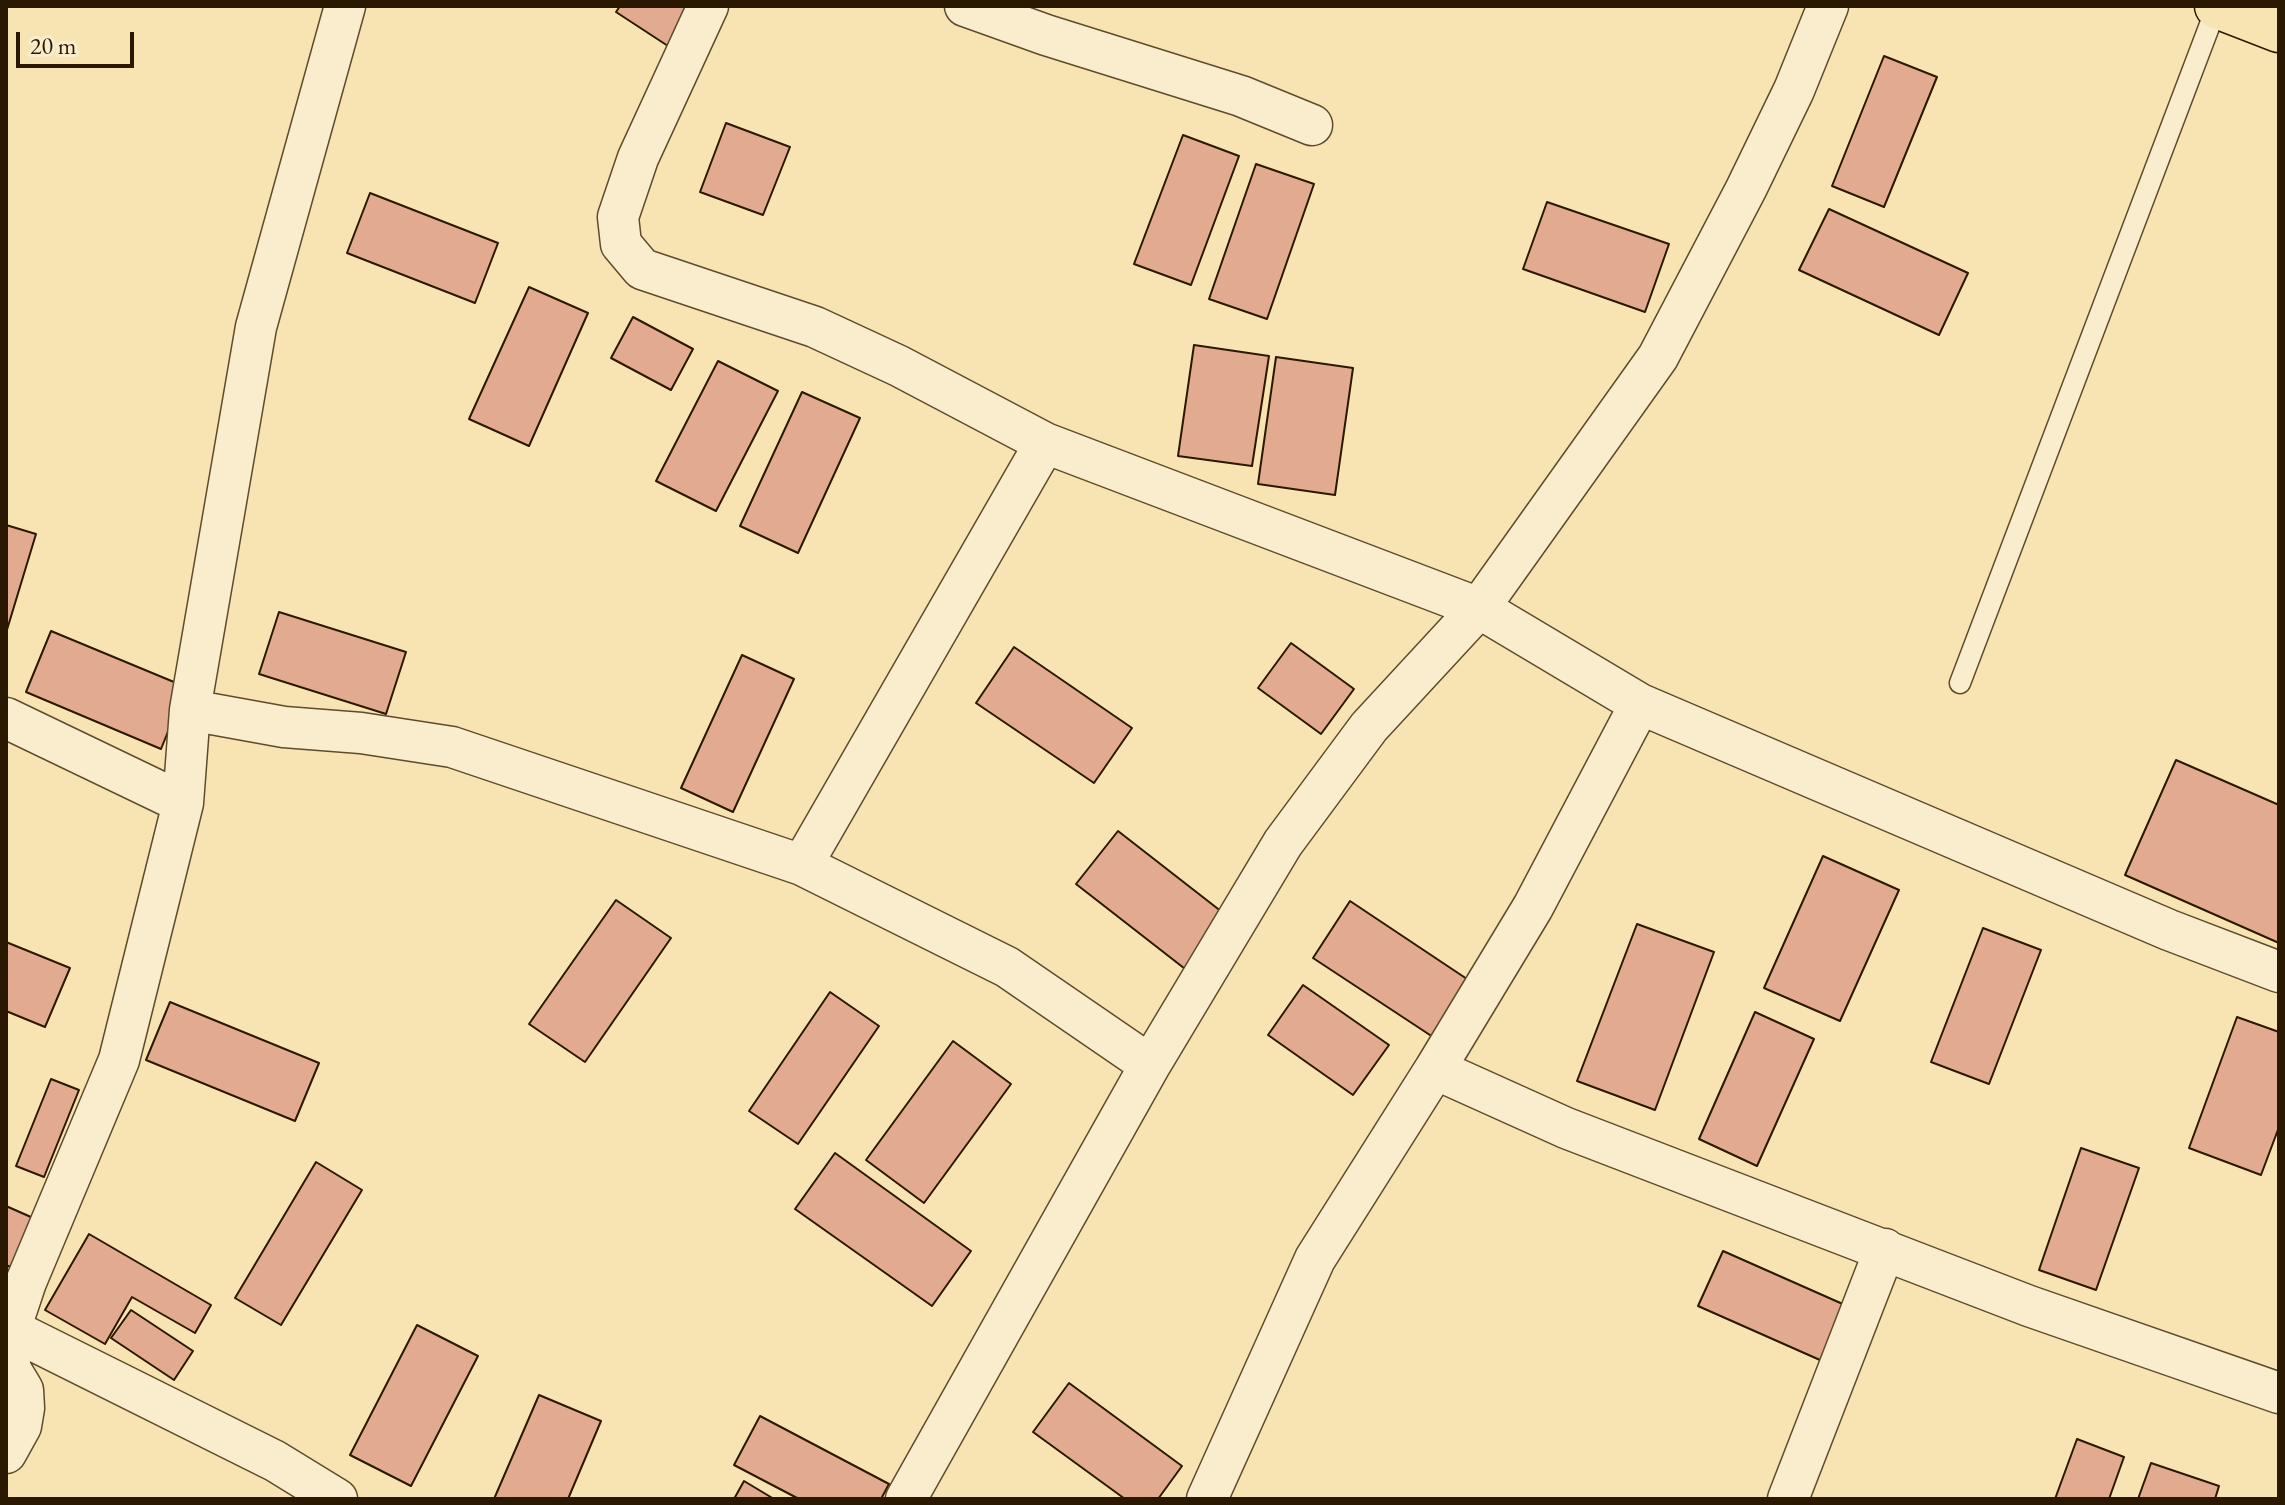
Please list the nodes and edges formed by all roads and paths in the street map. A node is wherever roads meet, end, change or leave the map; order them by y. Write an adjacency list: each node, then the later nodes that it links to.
1 (345, 6): 12 (street)
2 (708, 6): 8 (street)
3 (965, 6): 7 (street)
4 (1828, 6): 9 (street)
5 (2217, 6): 6 (highway); 10 (lane)
6 (2279, 30)
7 (1312, 125)
8 (1045, 443): 9 (street); 15 (street)
9 (1479, 608): 11 (street); 17 (street)
10 (1960, 683)
11 (1640, 704): 16 (street); 18 (street)
12 (190, 710): 14 (street); 15 (street)
13 (6, 718): 14 (street)
14 (183, 803): 20 (street)
15 (802, 865): 17 (street)
16 (2279, 972)
17 (1150, 1065): 24 (street)
18 (1435, 1069): 19 (street); 25 (street)
19 (1885, 1249): 21 (street); 26 (street)
20 (8, 1328): 22 (street); 23 (street)
21 (2279, 1393)
22 (6, 1453)
23 (337, 1499)
24 (906, 1499)
25 (1207, 1499)
26 (1788, 1499)

